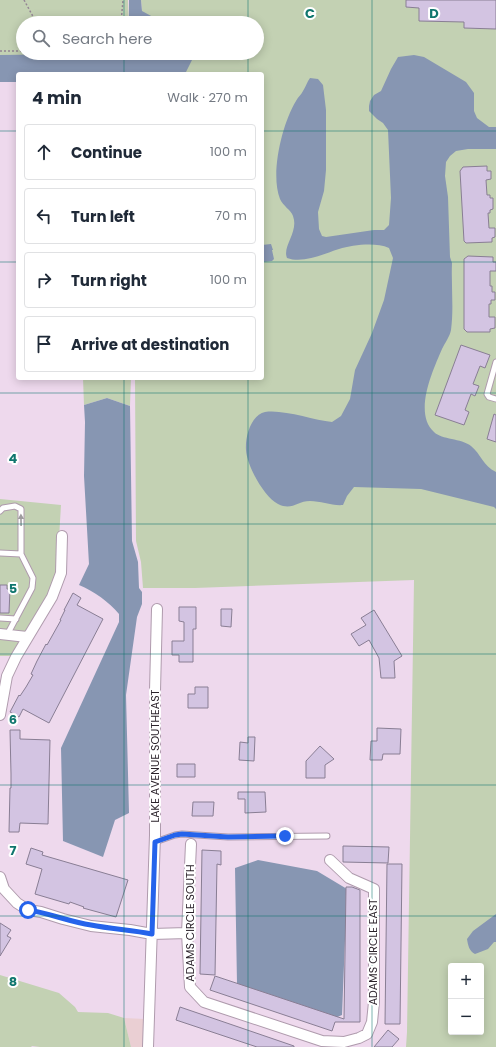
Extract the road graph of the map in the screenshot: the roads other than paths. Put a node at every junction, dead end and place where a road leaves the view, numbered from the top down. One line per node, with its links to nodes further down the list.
1 (496, 362): 2 (lane)
2 (496, 399)
3 (0, 511): 6 (lane, one-way to 3)
4 (62, 536): 11 (street)
5 (0, 554): 6 (lane)
6 (21, 554): 9 (lane)
7 (157, 609): 14 (street, LAKE AVENUE SOUTHEAST)
8 (0, 618): 9 (lane)
9 (16, 619): 10 (lane)
10 (4, 634): 11 (street)
11 (27, 637): 12 (street)
12 (0, 715)
13 (327, 836): 14 (lane)
14 (155, 842): 19 (street, LAKE AVENUE SOUTHEAST)
15 (191, 844): 18 (street, ADAMS CIRCLE SOUTH)
16 (330, 860): 20 (street, ADAMS CIRCLE EAST)
17 (0, 877): 19 (street)
18 (187, 933): 19 (street); 20 (street, ADAMS CIRCLE SOUTH)
19 (152, 934): 21 (street, LAKE AVENUE SOUTHEAST)
20 (359, 1038)
21 (148, 1047)

